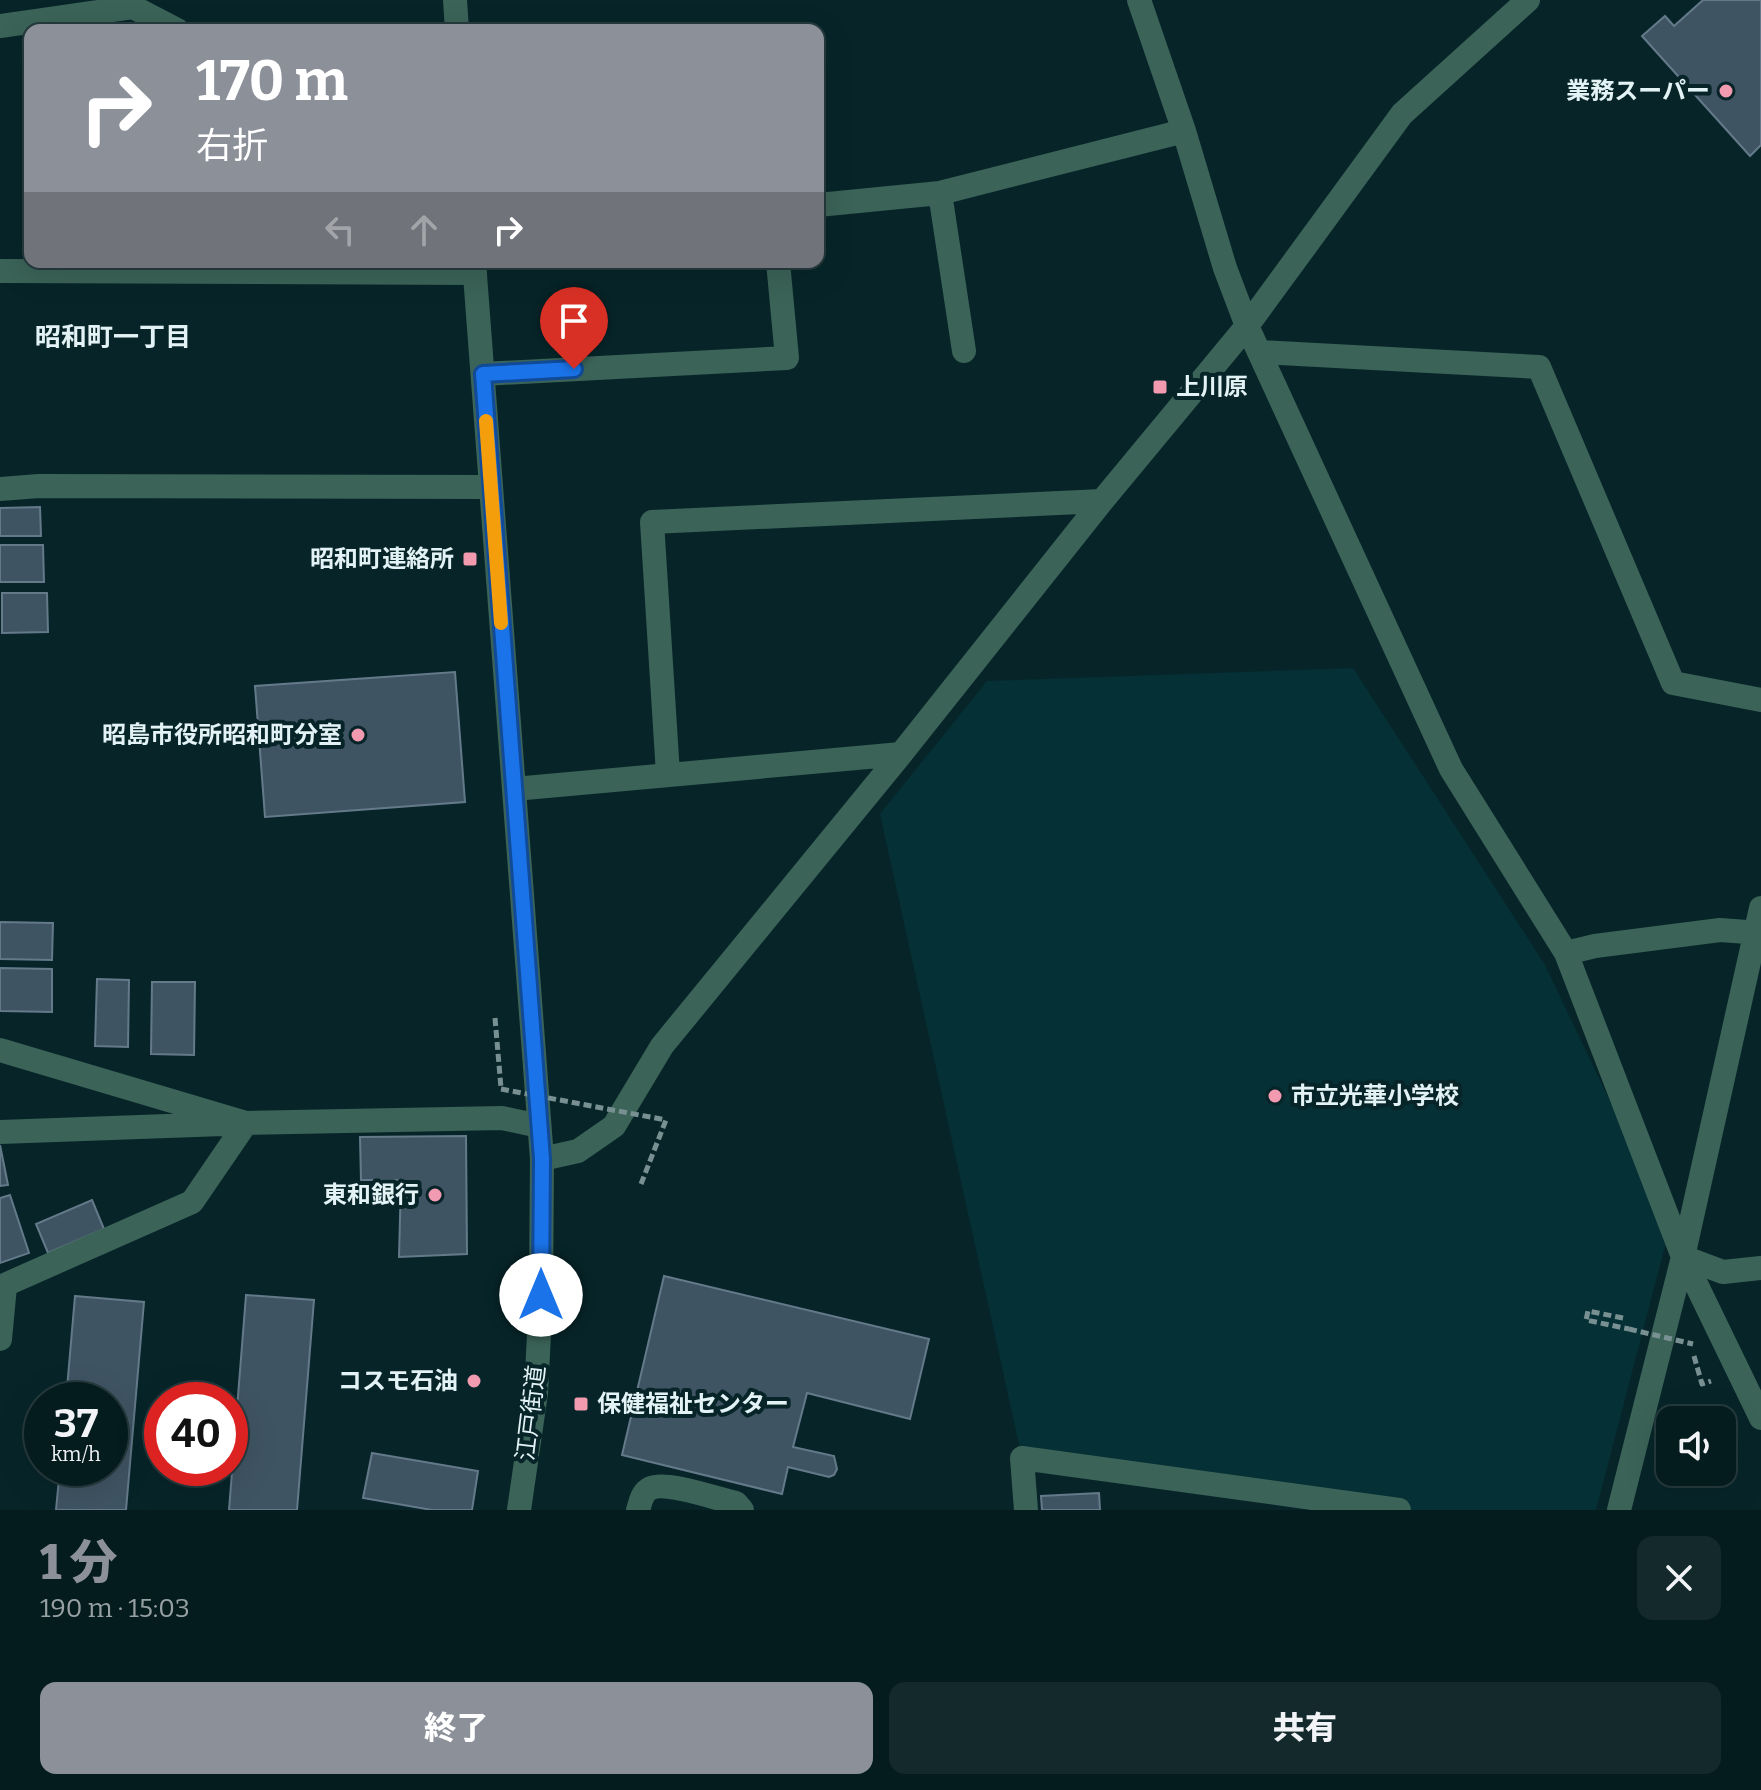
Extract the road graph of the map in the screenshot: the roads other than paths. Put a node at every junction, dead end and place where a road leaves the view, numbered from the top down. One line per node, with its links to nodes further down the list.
1 (455, 0): 7 (street)
2 (1139, 0): 10 (street)
3 (1499, 0): 8 (street)
4 (1528, 0): 8 (street)
5 (134, 4): 6 (street); 9 (street)
6 (167, 24)
7 (457, 24)
8 (1500, 25): 16 (street)
9 (0, 26)
10 (1184, 131): 11 (street); 16 (street)
11 (940, 193): 12 (street); 17 (street)
12 (824, 204)
13 (474, 268): 15 (street); 19 (street, 江戸街道)
14 (779, 268): 19 (street)
15 (0, 271)
16 (1247, 326): 18 (street); 22 (street)
17 (964, 351)
18 (1260, 352): 23 (street); 29 (street)
19 (483, 374): 20 (street, 江戸街道)
20 (491, 487): 21 (street); 26 (street, 江戸街道)
21 (0, 489)
22 (1102, 501): 24 (street); 25 (street)
23 (1761, 700)
24 (901, 754): 25 (street); 34 (street)
25 (668, 774): 26 (street)
26 (514, 789): 32 (street, 江戸街道)
27 (1761, 908): 28 (street)
28 (1758, 933): 29 (street); 35 (street)
29 (1566, 953): 35 (street)
30 (0, 1050): 31 (street)
31 (246, 1123): 32 (street); 33 (street); 37 (street)
32 (539, 1126): 34 (street, 江戸街道)
33 (0, 1132)
34 (542, 1159): 40 (street, 江戸街道)
35 (1683, 1257): 36 (street); 39 (street); 45 (street)
36 (1761, 1268)
37 (2, 1287): 38 (street)
38 (0, 1339)
39 (1761, 1418)
40 (519, 1510)
41 (638, 1510): 42 (street)
42 (742, 1510)
43 (1026, 1510): 44 (street)
44 (1399, 1510)
45 (1619, 1510)

